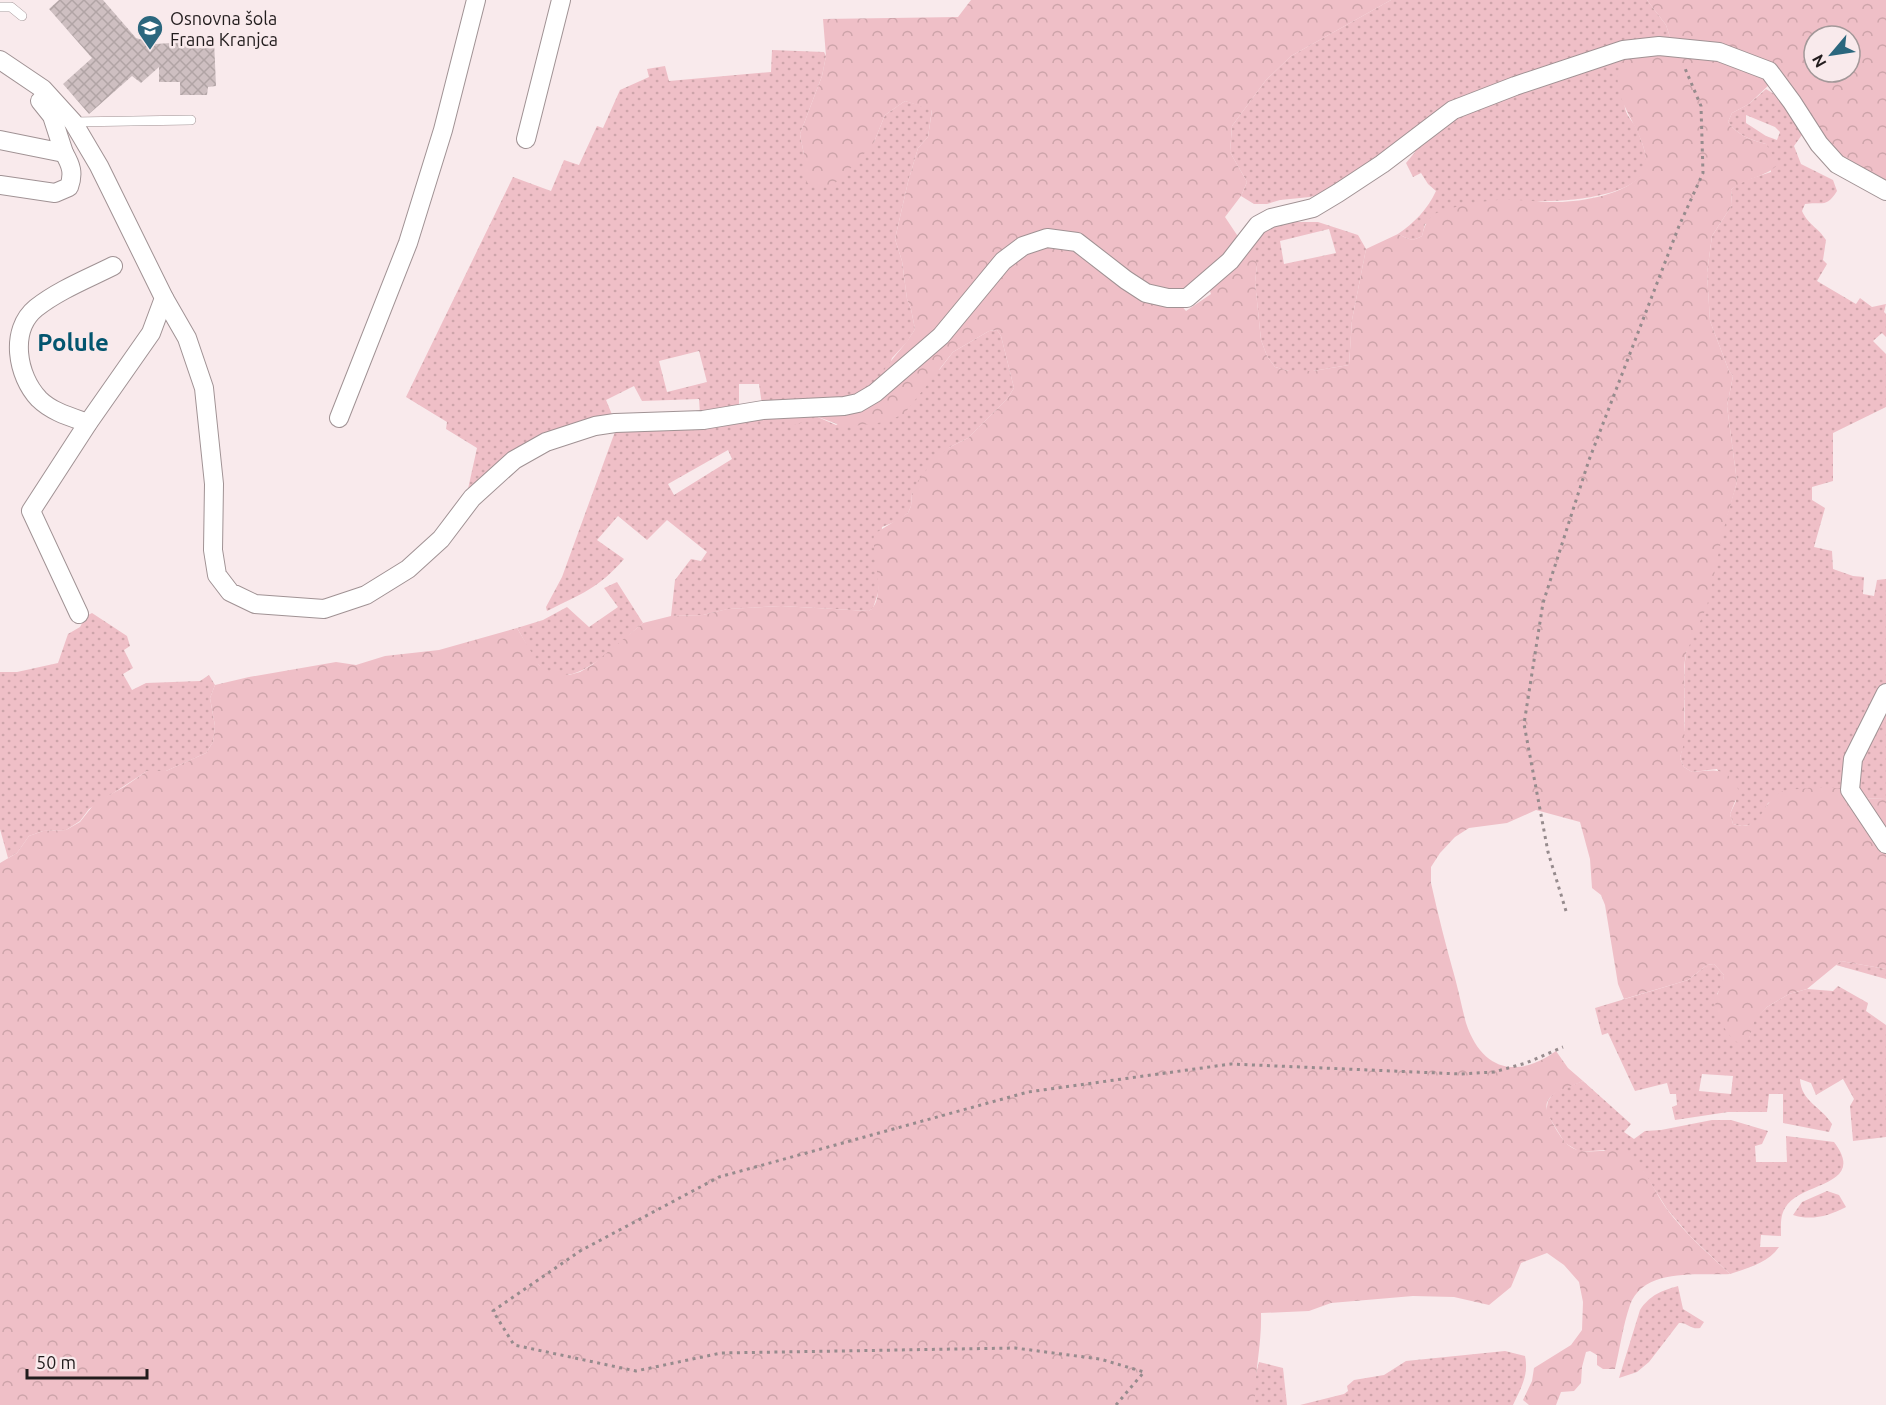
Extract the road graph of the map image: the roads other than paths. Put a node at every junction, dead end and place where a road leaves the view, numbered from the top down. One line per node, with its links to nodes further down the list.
1 (476, 0): 16 (street)
2 (561, 0): 9 (street)
3 (0, 7): 4 (lane)
4 (22, 16)
5 (0, 60): 8 (street)
6 (0, 68): 11 (street)
7 (191, 120): 8 (lane)
8 (74, 122): 15 (street)
9 (526, 139)
10 (0, 140): 11 (street)
11 (64, 153): 12 (street)
12 (0, 185)
13 (1886, 191): 15 (street)
14 (113, 266): 17 (street)
15 (164, 298): 17 (street)
16 (339, 418)
17 (88, 423): 18 (street)
18 (79, 615)
19 (1886, 693): 20 (street)
20 (1886, 844)

